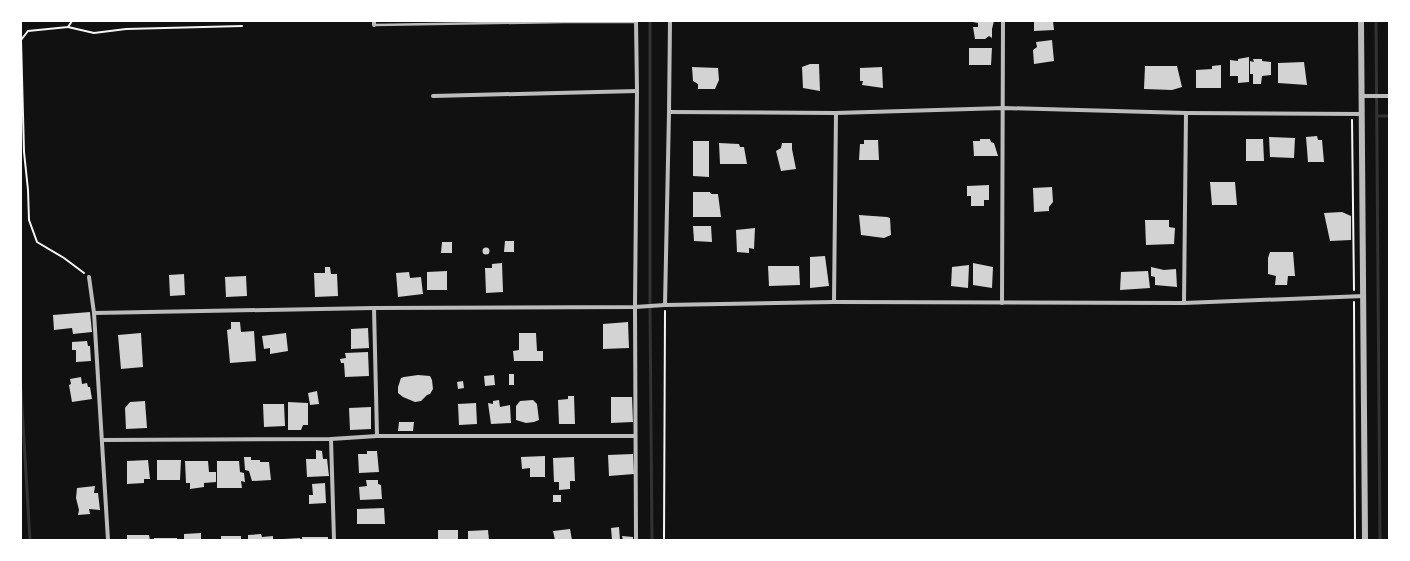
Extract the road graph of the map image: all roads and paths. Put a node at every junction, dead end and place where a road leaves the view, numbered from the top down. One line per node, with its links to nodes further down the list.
1 (72, 21): 8 (path)
2 (670, 21): 14 (street)
3 (1003, 21): 13 (street)
4 (1361, 21): 11 (street)
5 (636, 22): 6 (lane); 9 (street)
6 (374, 23)
7 (242, 26): 8 (path)
8 (68, 27): 19 (path)
9 (638, 91): 10 (street); 26 (street)
10 (433, 96)
11 (1361, 96): 12 (street); 18 (street)
12 (1389, 96)
13 (1004, 108): 15 (street); 16 (street); 23 (street)
14 (669, 112): 15 (street); 25 (street)
15 (836, 113): 22 (street)
16 (1186, 113): 17 (street); 24 (street)
17 (1352, 114): 18 (street); 21 (path)
18 (1362, 114): 20 (street)
19 (89, 277): 28 (street)
20 (1364, 296): 21 (street); 38 (street)
21 (1354, 297): 24 (street); 37 (path)
22 (834, 302): 23 (street); 25 (street)
23 (1002, 303): 24 (street)
24 (1184, 303)
25 (665, 305): 26 (street); 36 (path)
26 (635, 307): 27 (street); 30 (street)
27 (374, 308): 28 (street); 29 (street)
28 (94, 313): 31 (street)
29 (377, 436): 30 (street); 32 (street)
30 (635, 436): 35 (street)
31 (103, 440): 32 (street); 33 (street)
32 (331, 440): 34 (street)
33 (108, 540)
34 (334, 540)
35 (636, 540)
36 (664, 540)
37 (1355, 540)
38 (1365, 540)

